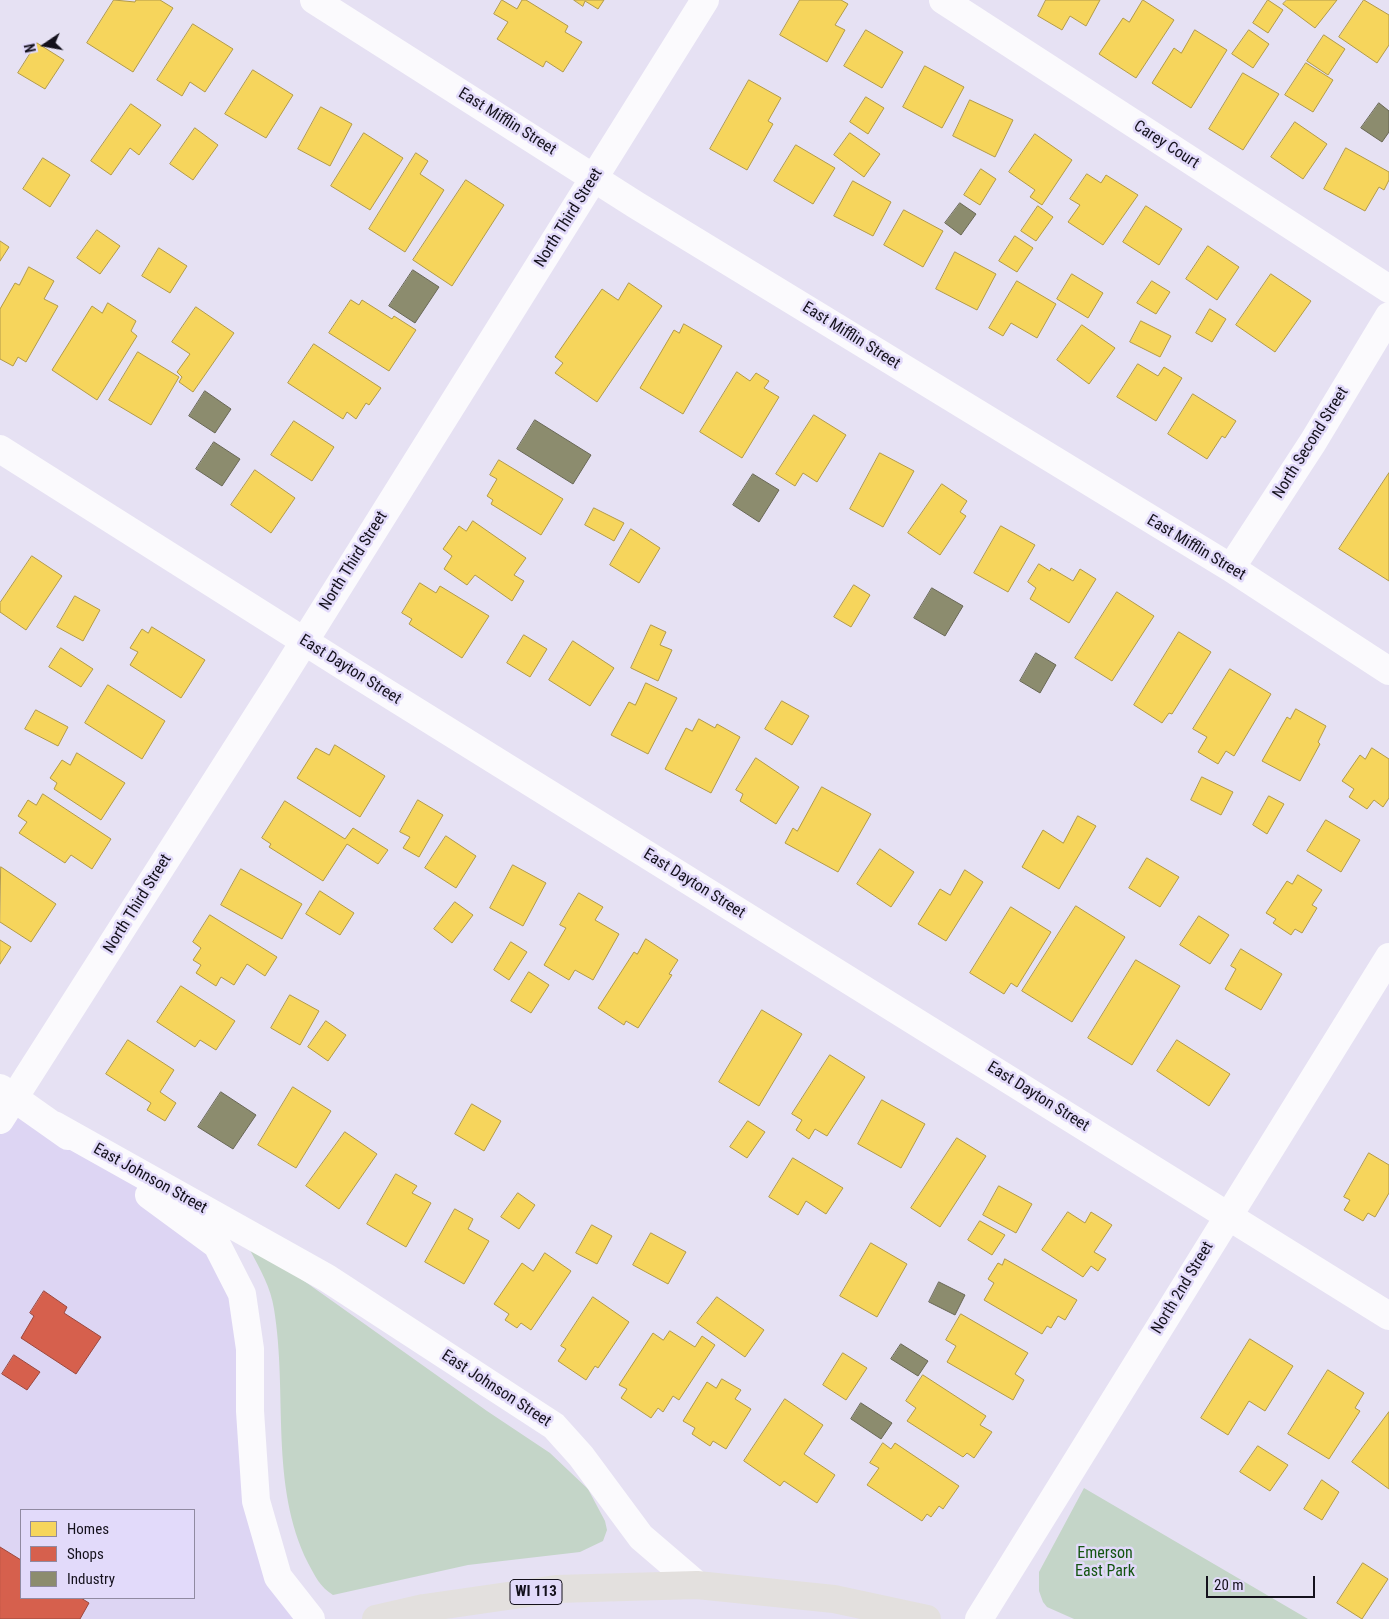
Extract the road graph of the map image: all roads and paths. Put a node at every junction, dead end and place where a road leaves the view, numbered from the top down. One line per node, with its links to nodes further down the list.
1 (314, 0): 4 (street, East Mifflin Street)
2 (704, 0): 4 (street, North Third Street)
3 (944, 0): 5 (street, Carey Court)
4 (594, 178): 8 (street, East Mifflin Street); 9 (street, North Third Street)
5 (1389, 289)
6 (1389, 316): 8 (street, North Second Street)
7 (0, 449): 9 (street, East Dayton Street)
8 (1231, 568): 10 (street, East Mifflin Street)
9 (304, 640): 12 (street, North Third Street); 15 (street, East Dayton Street)
10 (1389, 671)
11 (1389, 957): 15 (street, North 2nd Street)
12 (8, 1093): 13 (street, North Third Street); 14 (street, East Johnson Street)
13 (0, 1120)
14 (54, 1125): 17 (street, East Johnson Street); 18 (street, East Johnson Street)
15 (1228, 1215): 16 (street, East Dayton Street); 21 (street, North 2nd Street)
16 (1389, 1316)
17 (697, 1585): 19 (main road, WI 113); 20 (main road, WI 113)
18 (311, 1619)
19 (376, 1619)
20 (927, 1619)
21 (979, 1619)

